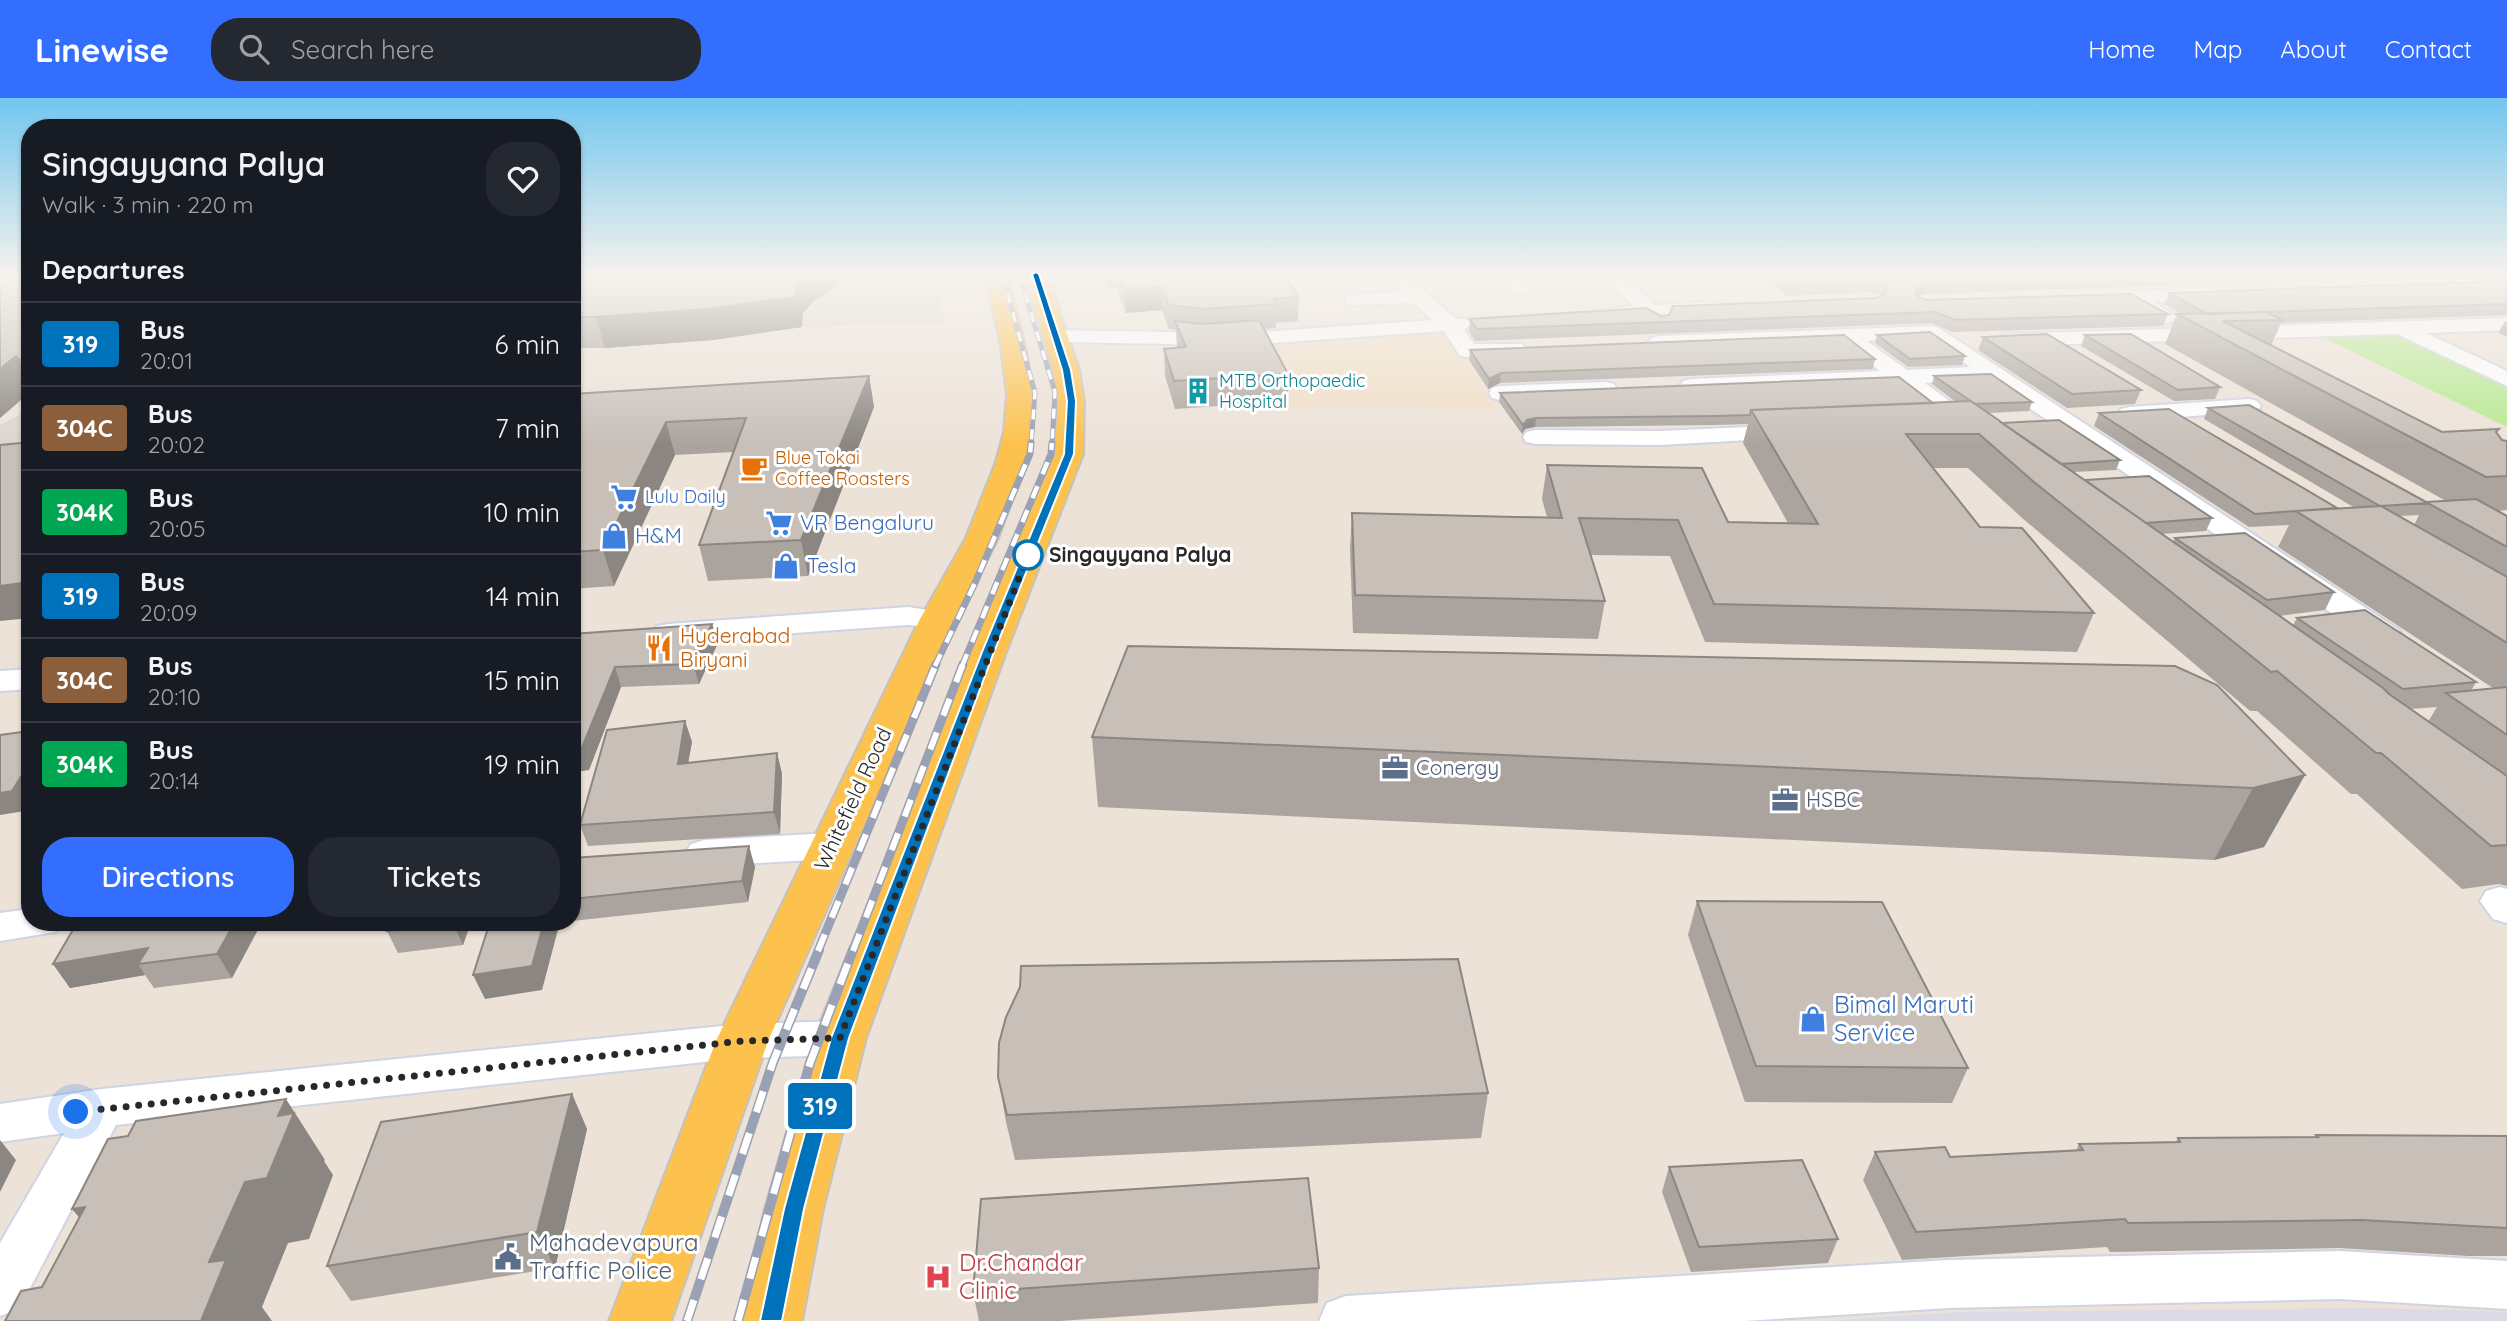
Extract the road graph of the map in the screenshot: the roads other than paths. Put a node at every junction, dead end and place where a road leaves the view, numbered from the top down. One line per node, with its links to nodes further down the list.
1 (1009, 331): 43 (main road, Whitefield Road)
2 (1053, 331): 11 (main road)
3 (1361, 331): 11 (street)
4 (1454, 331): 17 (street)
5 (1670, 331): 14 (street)
6 (2191, 331): 9 (street)
7 (2284, 331): 9 (street)
8 (2414, 331): 22 (street)
9 (2196, 334): 10 (street)
10 (2131, 335): 13 (street); 18 (street)
11 (1055, 336): 55 (main road)
12 (1847, 336): 14 (street); 15 (street); 21 (street)
13 (2048, 339): 15 (street); 19 (street)
14 (1681, 342): 16 (street)
15 (1944, 342): 20 (street)
16 (1641, 343)
17 (1535, 348)
18 (2162, 355)
19 (2092, 365)
20 (1990, 373): 21 (street); 30 (street)
21 (1902, 376): 23 (street); 33 (street)
22 (2507, 379)
23 (1675, 386)
24 (2215, 387): 28 (street)
25 (1621, 389): 27 (street)
26 (2137, 392): 29 (street)
27 (1500, 393)
28 (2249, 406): 29 (street); 31 (street)
29 (2170, 411): 30 (street); 35 (street)
30 (2060, 419): 32 (street); 37 (street)
31 (2272, 419)
32 (2021, 422)
33 (1928, 427)
34 (1821, 431): 36 (street)
35 (2205, 432)
36 (1535, 437)
37 (2149, 478): 38 (street); 40 (street)
38 (2111, 480)
39 (2279, 537): 40 (street)
40 (2241, 539): 41 (street); 42 (street)
41 (2201, 542)
42 (2360, 618): 44 (street); 46 (street)
43 (938, 619): 45 (street); 49 (main road, Whitefield Road)
44 (2318, 623)
45 (639, 635)
46 (2414, 654)
47 (21, 680): 48 (street)
48 (0, 681)
49 (831, 846): 50 (street); 56 (main road, Whitefield Road)
50 (666, 856)
51 (2507, 901): 52 (street)
52 (2507, 909)
53 (21, 925): 54 (street)
54 (0, 928)
55 (840, 1038): 56 (street); 62 (main road)
56 (742, 1041): 57 (street); 61 (main road, Whitefield Road)
57 (102, 1108): 58 (street); 60 (street)
58 (0, 1123)
59 (2507, 1285): 63 (street)
60 (0, 1292)
61 (640, 1321)
62 (771, 1321)
63 (1346, 1321)

